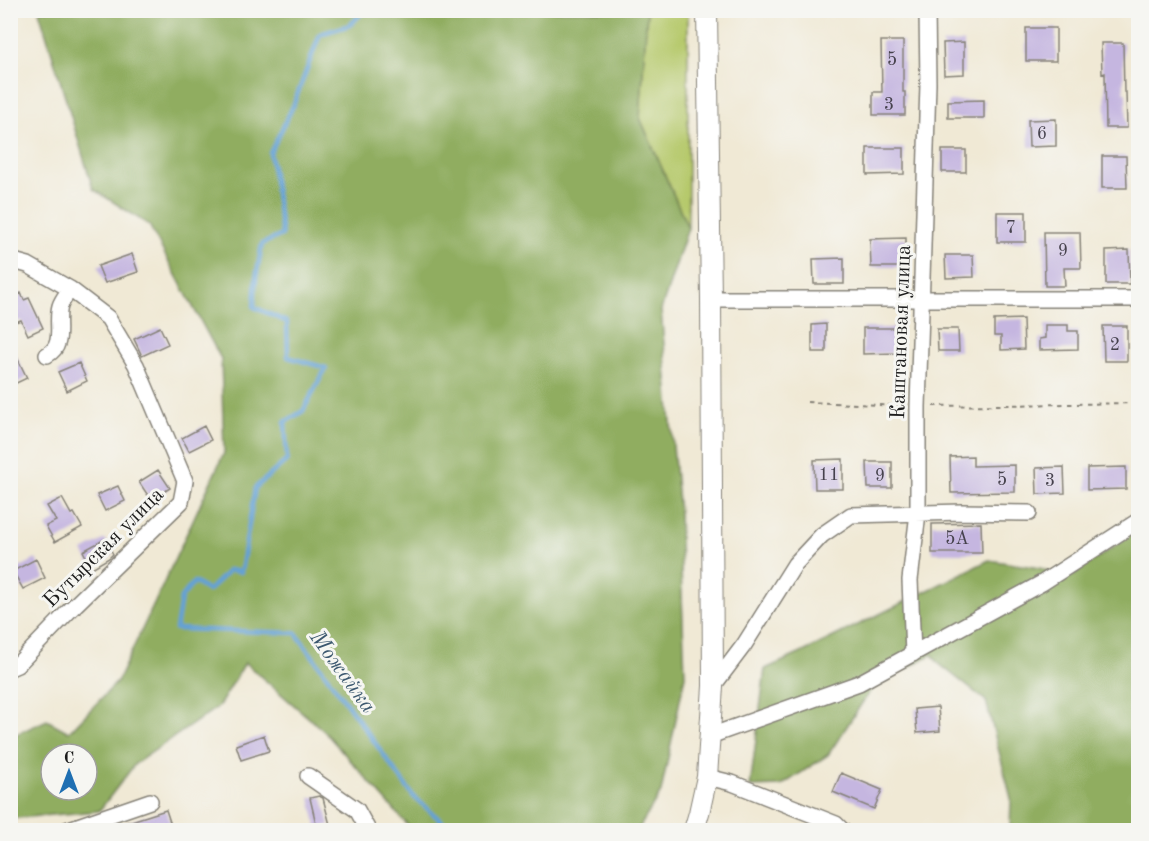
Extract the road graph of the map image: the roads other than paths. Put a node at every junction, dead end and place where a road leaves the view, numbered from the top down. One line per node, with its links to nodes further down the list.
1 (707, 10): 5 (main road)
2 (927, 10): 7 (street, Каштановая улица)
3 (10, 260): 4 (street, Бутырская улица)
4 (70, 289): 8 (street); 13 (street, Бутырская улица)
5 (711, 299): 7 (street); 14 (main road)
6 (1138, 299): 7 (street)
7 (922, 300): 9 (street, Каштановая улица)
8 (47, 355)
9 (918, 513): 10 (street); 12 (street, Каштановая улица); 14 (street)
10 (1029, 513)
11 (1138, 521): 12 (street)
12 (913, 654): 15 (street)
13 (10, 668)
14 (712, 686): 15 (main road)
15 (710, 736): 17 (main road)
16 (308, 776): 21 (street)
17 (707, 777): 19 (main road); 22 (street)
18 (150, 801): 20 (street)
19 (696, 822)
20 (66, 831)
21 (368, 831)
22 (842, 831)

